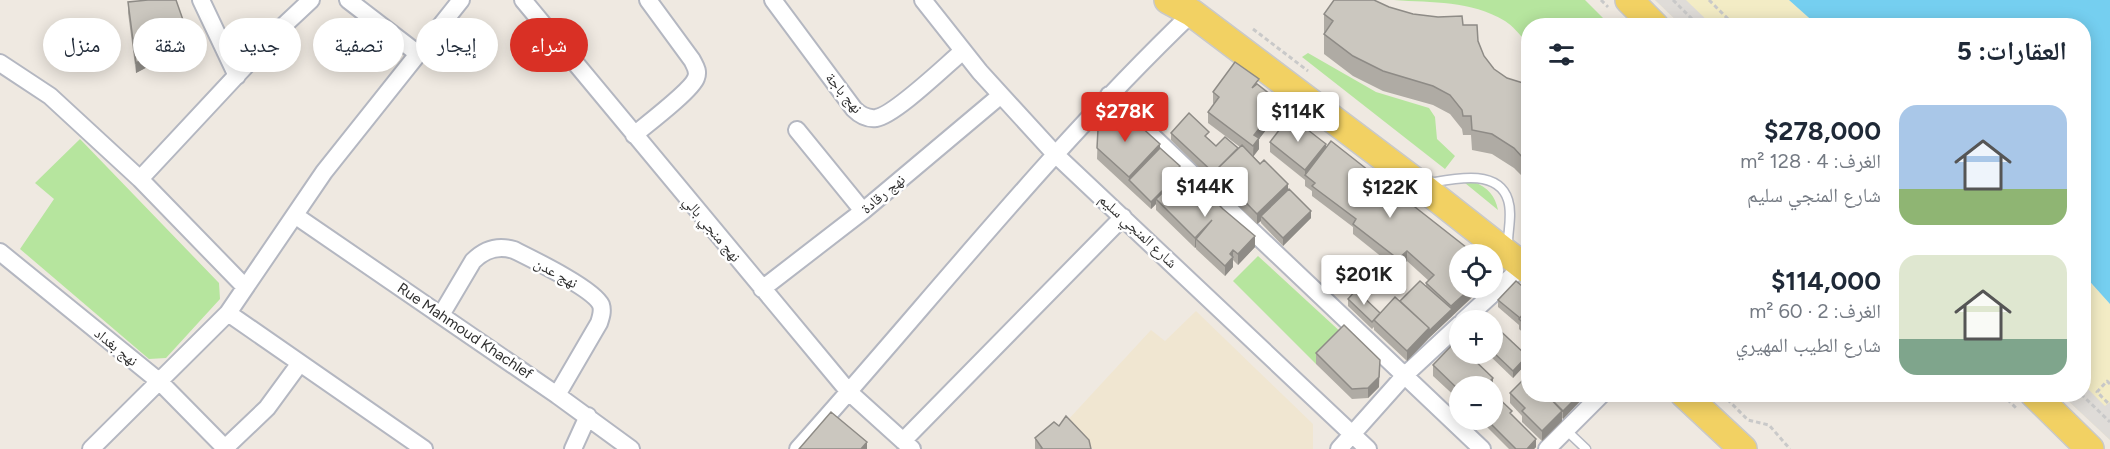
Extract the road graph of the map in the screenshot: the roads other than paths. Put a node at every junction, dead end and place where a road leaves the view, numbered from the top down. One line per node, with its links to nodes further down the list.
1 (201, 0): 18 (street)
2 (311, 0): 18 (street)
3 (348, 0): 15 (street)
4 (461, 0): 12 (street)
5 (523, 0): 22 (street, نهج منجي بالي)
6 (648, 0): 22 (street)
7 (773, 0): 14 (street, نهج باجة)
8 (923, 0): 14 (street, شارع المنجي سليم)
9 (1168, 0): 11 (main road)
10 (1629, 0): 13 (main road)
11 (1192, 13): 20 (street); 25 (main road)
12 (446, 18)
13 (1647, 18)
14 (963, 51): 19 (street, شارع المنجي سليم)
15 (416, 52)
16 (416, 54): 27 (street)
17 (0, 63): 24 (street)
18 (237, 76): 24 (street)
19 (1000, 94): 23 (street, شارع المنجي سليم); 26 (street, نهج رقادة)
20 (1109, 95): 23 (street); 38 (street)
21 (798, 130): 26 (street)
22 (634, 135): 32 (street, نهج منجي بالي)
23 (1055, 154): 28 (street, شارع المنجي سليم); 40 (street)
24 (141, 179): 31 (street)
25 (1420, 184): 30 (main road); 30 (lane)
26 (863, 211): 32 (street, نهج رقادة)
27 (296, 216): 31 (street); 35 (street, Rue Mahmoud Khachlef)
28 (1123, 217): 47 (street, شارع المنجي سليم); 48 (street)
29 (0, 252): 39 (street, نهج بغداد)
30 (1520, 263): 33 (street)
31 (246, 287): 34 (street)
32 (762, 289): 40 (street, نهج منجي بالي)
33 (1474, 310)
34 (228, 313): 37 (street); 39 (street)
35 (441, 315): 41 (street, Rue Mahmoud Khachlef); 41 (street, نهج عدن)
36 (1449, 334): 38 (street)
37 (300, 363): 50 (street); 51 (street)
38 (1405, 375): 47 (street); 57 (street)
39 (160, 382): 49 (street); 50 (street, نهج بغداد)
40 (849, 392): 48 (street, نهج منجي بالي); 54 (street)
41 (557, 395): 45 (street, Rue Mahmoud Khachlef)
42 (1594, 402): 46 (street)
43 (1693, 402): 60 (main road)
44 (2042, 402): 61 (main road)
45 (588, 416): 52 (street); 53 (street, Rue Mahmoud Khachlef)
46 (1566, 430): 58 (street); 59 (lane)
47 (1352, 434): 55 (street); 56 (street, شارع المنجي سليم)
48 (907, 445)
49 (92, 449)
50 (225, 449)
51 (424, 449)
52 (573, 449)
53 (631, 449)
54 (798, 449)
55 (1339, 449)
56 (1368, 449)
57 (1482, 449)
58 (1547, 449)
59 (1586, 449)
60 (1743, 449)
61 (2090, 449)

